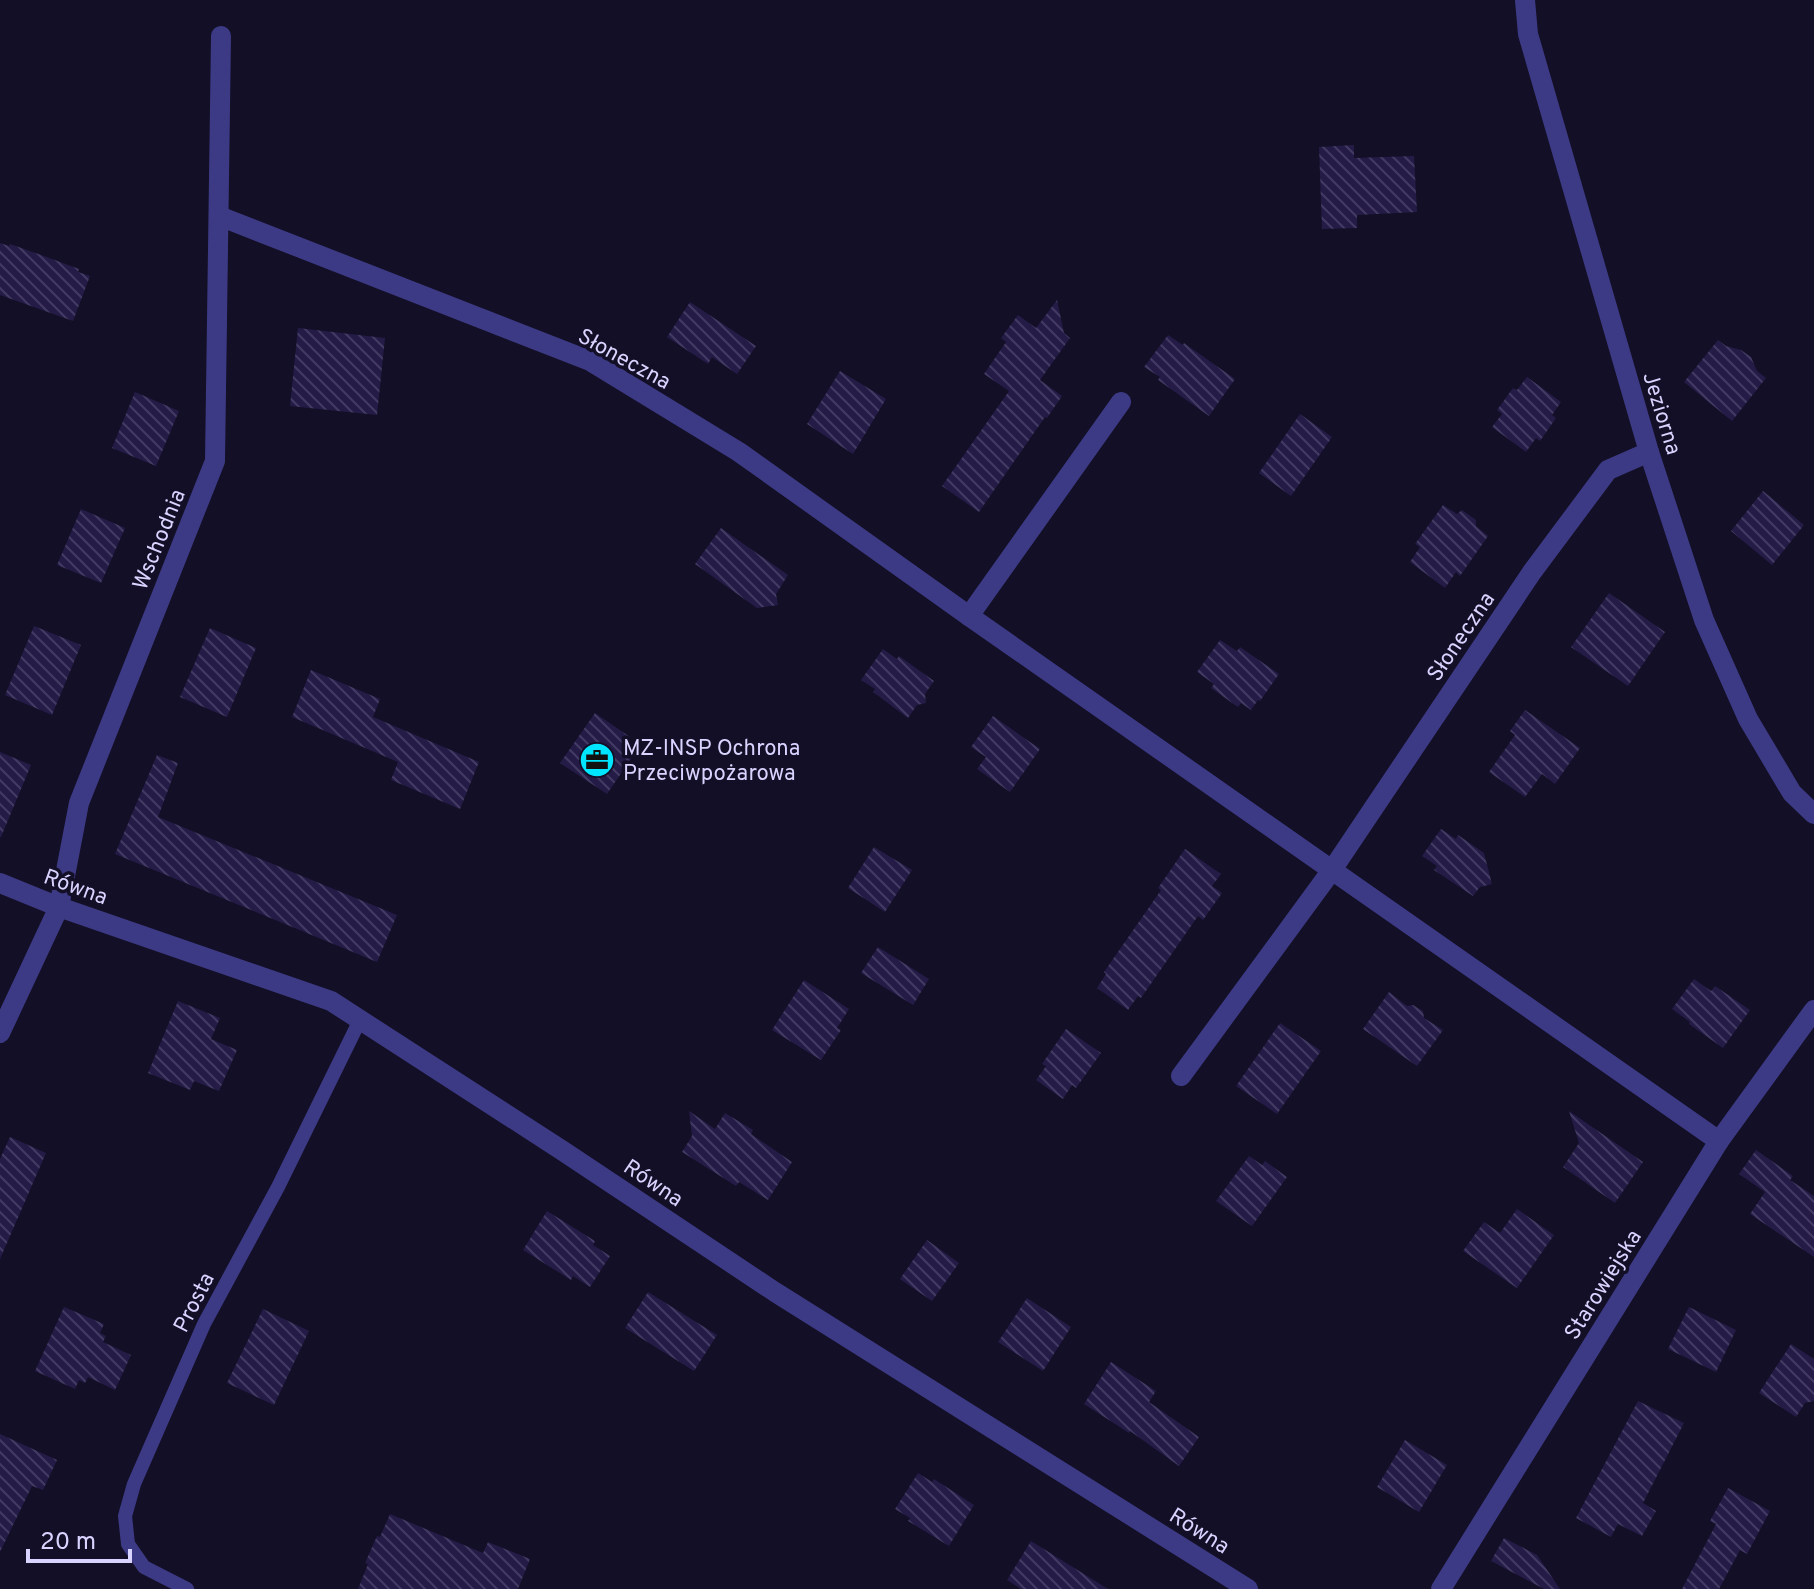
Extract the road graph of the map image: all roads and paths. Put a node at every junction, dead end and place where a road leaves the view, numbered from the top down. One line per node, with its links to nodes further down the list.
1 (1525, 0): 5 (street, Jeziorna)
2 (221, 36): 3 (street, Wschodnia)
3 (219, 216): 6 (street, Słoneczna); 10 (street, Wschodnia)
4 (1121, 402): 6 (street)
5 (1649, 452): 7 (street, Jeziorna); 8 (street, Słoneczna)
6 (969, 616): 8 (street, Słoneczna)
7 (1814, 814)
8 (1332, 870): 14 (street, Słoneczna); 15 (street, Słoneczna)
9 (0, 883): 10 (street, Równa)
10 (59, 907): 12 (street, Równa); 13 (street, Wschodnia)
11 (1814, 1010): 15 (street, Starowiejska)
12 (360, 1020): 16 (lane, Prosta); 17 (street, Równa)
13 (0, 1033)
14 (1181, 1076)
15 (1719, 1141): 18 (street, Starowiejska)
16 (187, 1589)
17 (1248, 1589)
18 (1441, 1589)

